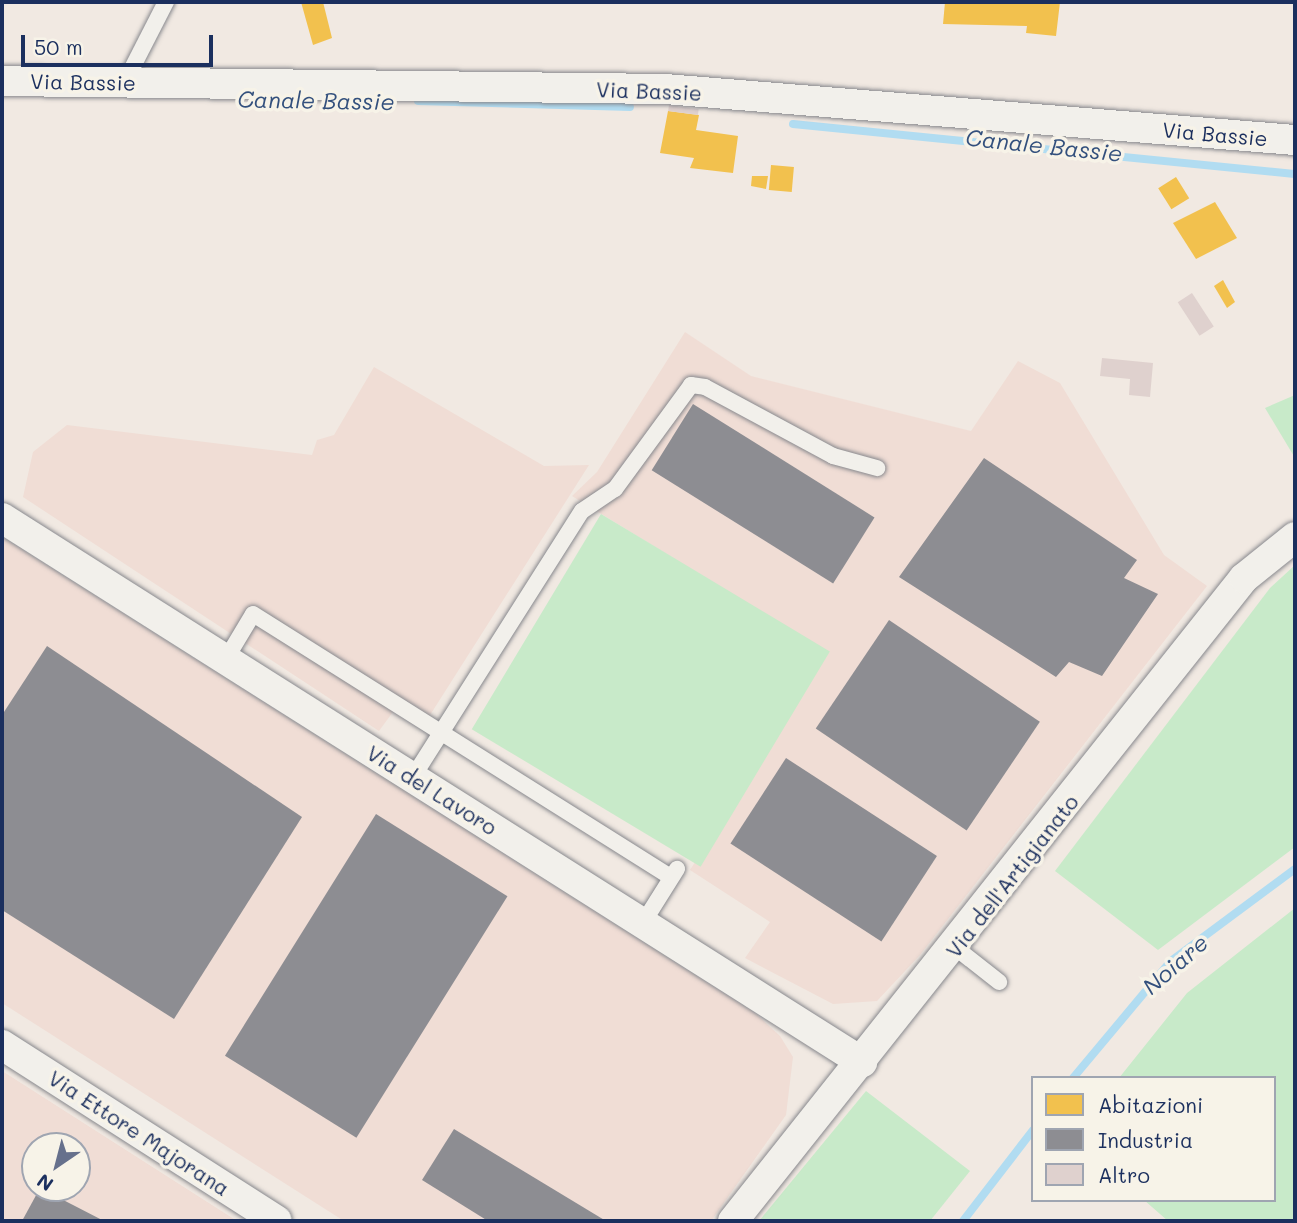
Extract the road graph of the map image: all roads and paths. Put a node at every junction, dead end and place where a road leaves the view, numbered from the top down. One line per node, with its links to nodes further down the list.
1 (166, 2): 3 (lane)
2 (2, 81): 3 (street, Via Bassie)
3 (125, 82): 4 (street, Via Bassie)
4 (1295, 140)
5 (877, 468): 9 (lane)
6 (2, 518): 8 (street, Via del Lavoro)
7 (1295, 537): 12 (street, Via dell'Artigianato)
8 (226, 659): 9 (lane); 10 (street, Via del Lavoro)
9 (441, 733): 10 (lane); 11 (lane)
10 (413, 777): 11 (street, Via del Lavoro)
11 (643, 923): 15 (street, Via del Lavoro)
12 (956, 948): 13 (lane); 15 (street, Via dell'Artigianato)
13 (999, 982)
14 (2, 1045): 16 (street, Via Ettore Majorana)
15 (862, 1062): 17 (street, Via dell'Artigianato)
16 (277, 1221)
17 (733, 1221)

